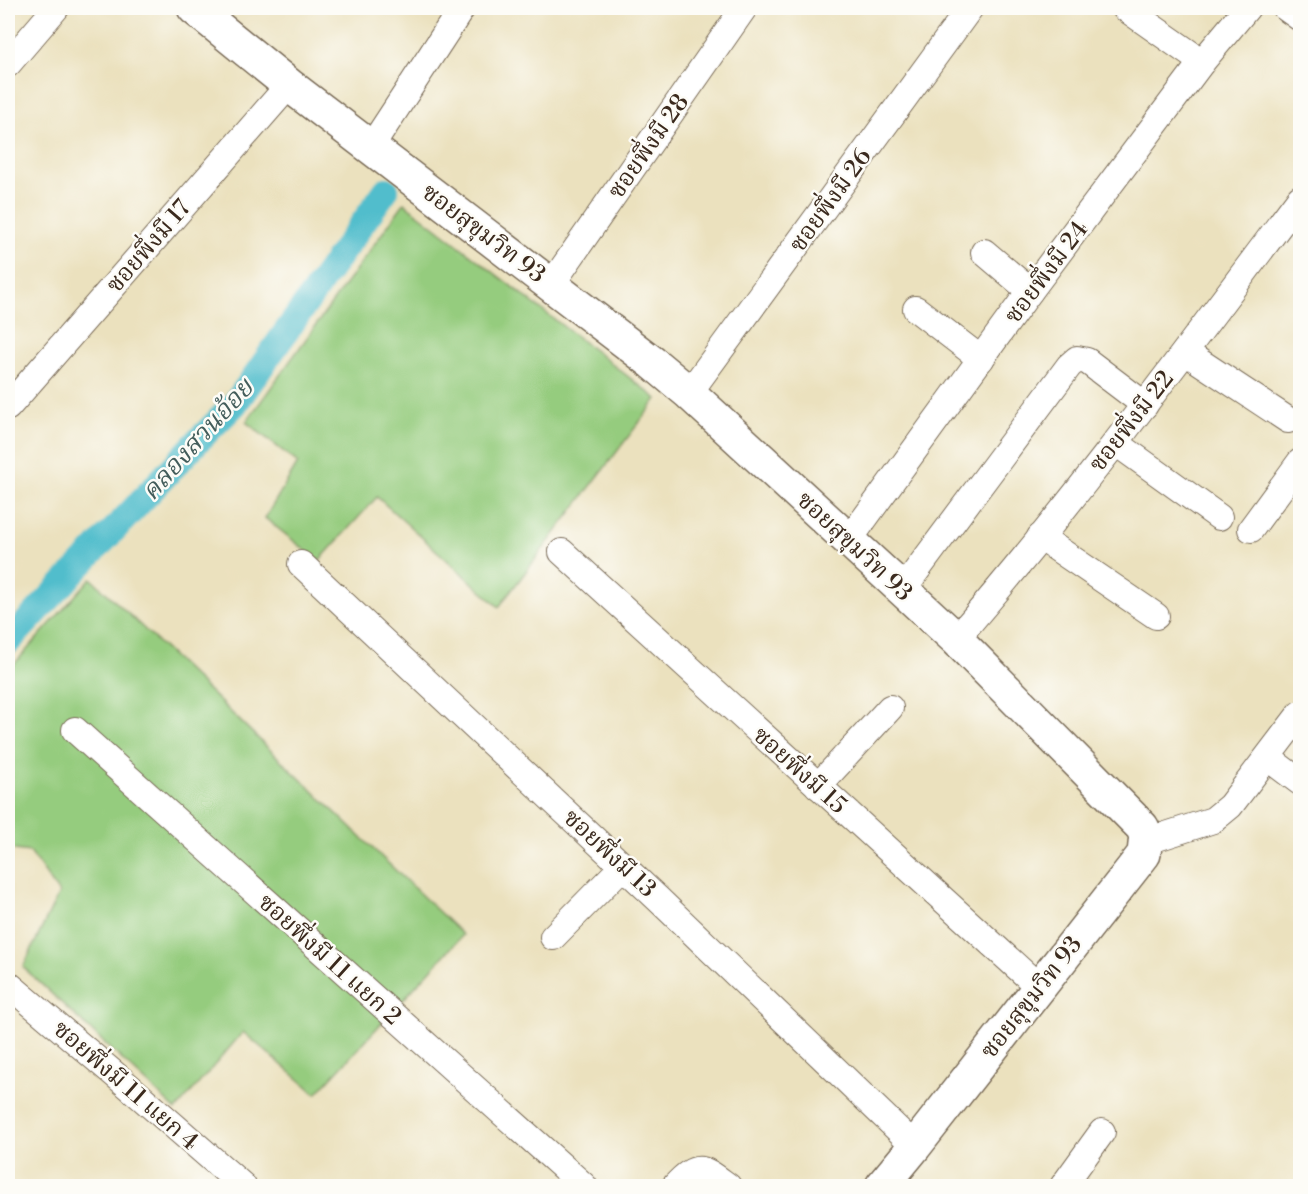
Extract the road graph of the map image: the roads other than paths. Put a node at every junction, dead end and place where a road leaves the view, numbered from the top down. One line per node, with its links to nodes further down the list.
1 (56, 8): 11 (street)
2 (194, 8): 12 (street, ซอยสุขุมวิท 93)
3 (462, 8): 13 (street)
4 (744, 8): 16 (street, ซอยพึ่งมี 28)
5 (970, 8): 21 (street, ซอยพึ่งมี 26)
6 (1125, 8): 10 (street)
7 (1247, 8): 10 (street, ซอยพึ่งมี 24)
8 (1286, 8): 9 (street)
9 (1300, 18)
10 (1202, 62): 17 (street, ซอยพึ่งมี 24)
11 (8, 64)
12 (289, 85): 13 (street, ซอยสุขุมวิท 93); 23 (street, ซอยพึ่งมี 17)
13 (370, 147): 16 (street, ซอยสุขุมวิท 93)
14 (1300, 198): 19 (street, ซอยพึ่งมี 22)
15 (984, 252): 17 (street)
16 (551, 285): 21 (street, ซอยสุขุมวิท 93)
17 (1030, 291): 20 (street, ซอยพึ่งมี 24)
18 (916, 309): 20 (street)
19 (1185, 352): 22 (street, ซอยพึ่งมี 22); 24 (street)
20 (981, 359): 30 (street, ซอยพึ่งมี 24)
21 (689, 393): 30 (street, ซอยสุขุมวิท 93)
22 (1145, 405): 25 (street, ซอยพึ่งมี 22); 33 (street)
23 (8, 406)
24 (1288, 420)
25 (1116, 443): 27 (street); 29 (street, ซอยพึ่งมี 22)
26 (1300, 462): 28 (street)
27 (1219, 516)
28 (1251, 529)
29 (1040, 537): 34 (street); 35 (street, ซอยพึ่งมี 22)
30 (849, 540): 33 (street, ซอยสุขุมวิท 93)
31 (562, 552): 41 (street, ซอยพึ่งมี 15)
32 (301, 564): 43 (street, ซอยพึ่งมี 13)
33 (903, 589): 35 (street, ซอยสุขุมวิท 93)
34 (1156, 616)
35 (956, 639): 42 (street, ซอยสุขุมวิท 93)
36 (890, 708): 41 (street)
37 (1300, 714): 39 (street)
38 (75, 730): 50 (street, ซอยพึ่งมี 11 แยก 2)
39 (1268, 758): 40 (street); 42 (street)
40 (1300, 782)
41 (818, 786): 46 (street, ซอยพึ่งมี 15)
42 (1146, 835): 46 (street, ซอยสุขุมวิท 93)
43 (623, 866): 44 (street); 48 (street, ซอยพึ่งมี 13)
44 (553, 938)
45 (8, 984): 49 (street, ซอยพึ่งมี 11 แยก 4)
46 (1039, 987): 48 (street, ซอยสุขุมวิท 93)
47 (1102, 1132): 54 (street)
48 (915, 1146): 53 (street, ซอยสุขุมวิท 93)
49 (243, 1186)
50 (584, 1186)
51 (675, 1186): 52 (street)
52 (728, 1186)
53 (882, 1186)
54 (1063, 1186)

